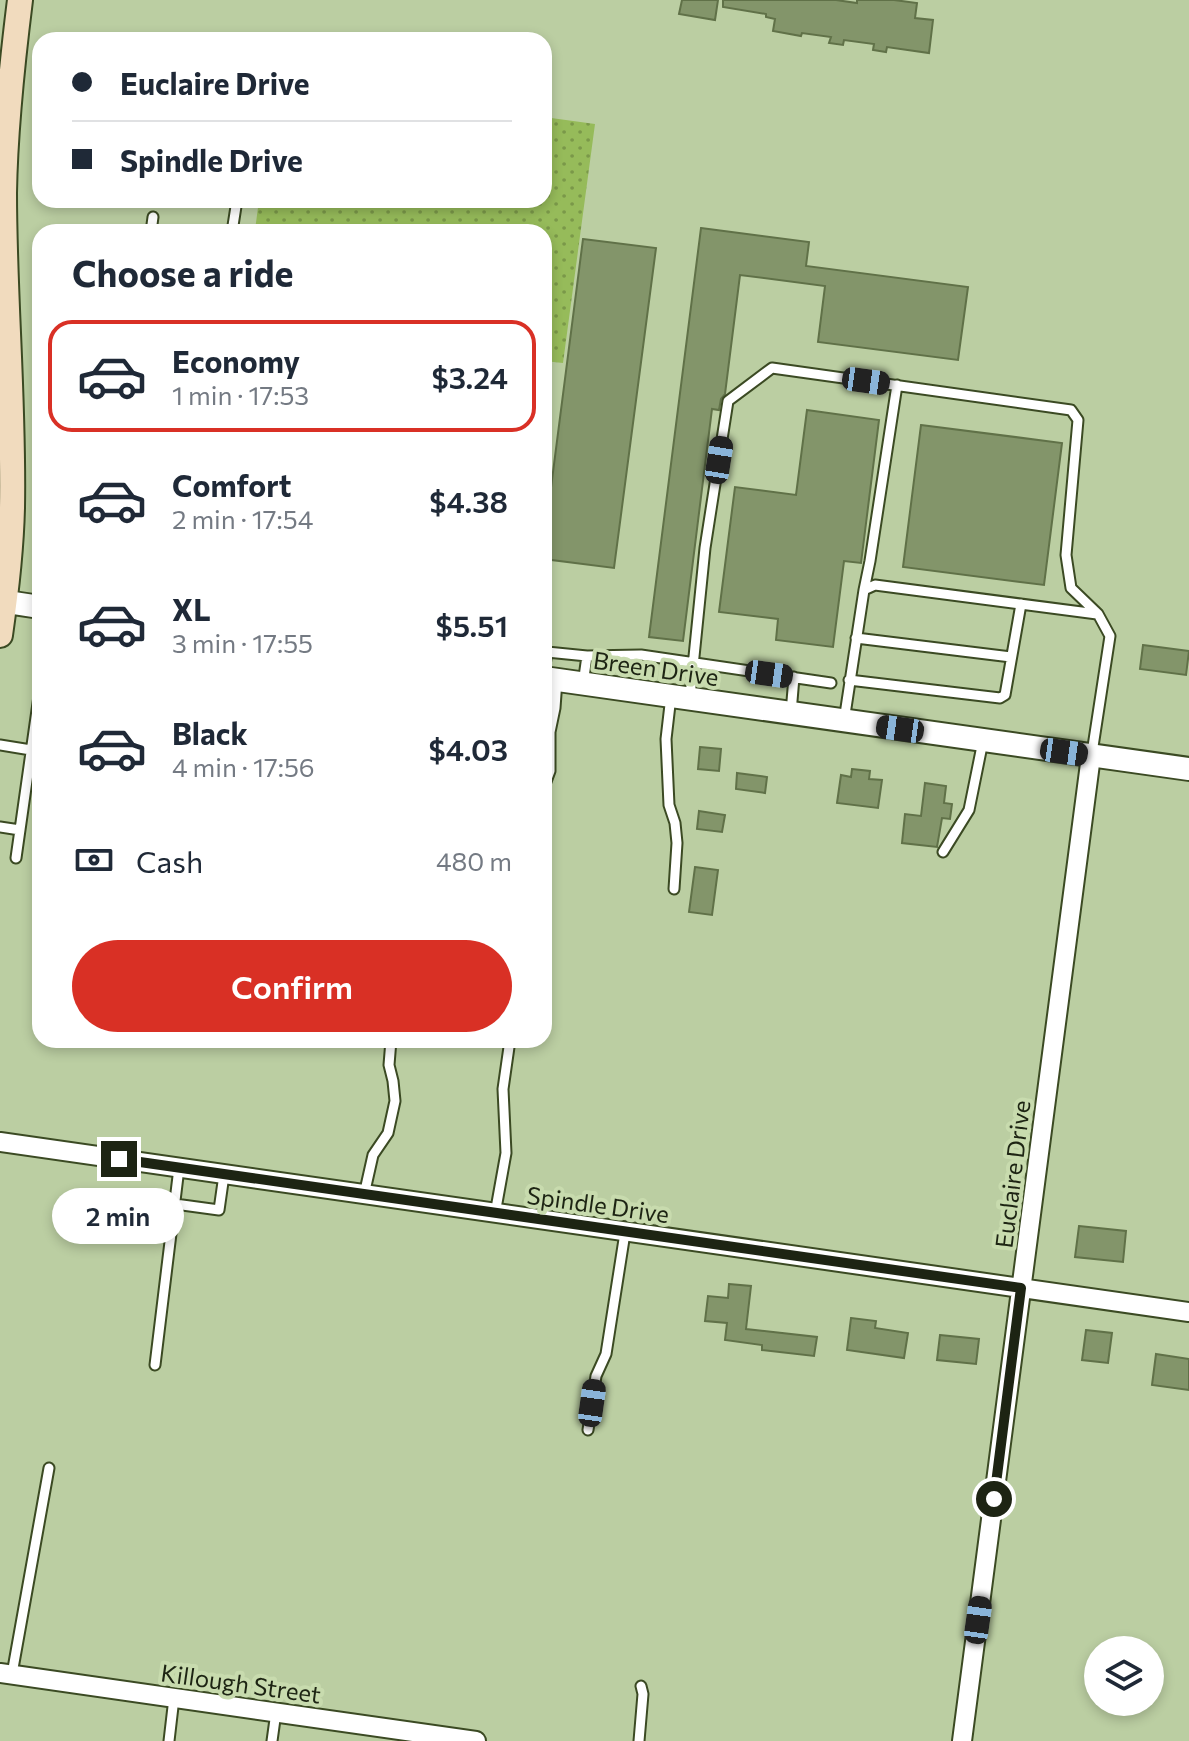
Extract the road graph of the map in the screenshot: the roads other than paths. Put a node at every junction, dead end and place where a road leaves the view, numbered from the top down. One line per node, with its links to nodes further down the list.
1 (20, 0): 4 (main road)
2 (153, 217): 3 (lane)
3 (152, 224)
4 (3, 303): 7 (main road)
5 (897, 385): 6 (lane); 10 (lane); 16 (lane)
6 (864, 590): 8 (lane); 12 (lane)
7 (2, 601): 9 (street); 11 (main road)
8 (1021, 604): 10 (lane); 15 (lane)
9 (32, 606)
10 (1098, 614): 31 (lane)
11 (0, 635)
12 (856, 638): 15 (lane); 19 (lane)
13 (552, 652): 14 (lane)
14 (587, 656): 16 (lane); 21 (lane)
15 (1011, 657): 19 (lane)
16 (694, 663): 17 (lane); 23 (lane)
17 (794, 677): 20 (lane); 24 (lane)
18 (552, 678): 21 (street, Breen Drive)
19 (849, 680): 26 (lane)
20 (831, 683)
21 (583, 684): 23 (street, Breen Drive)
22 (552, 695): 25 (lane)
23 (680, 698): 24 (street, Breen Drive); 37 (lane)
24 (791, 713): 26 (street, Breen Drive)
25 (552, 717)
26 (844, 721): 27 (street, Breen Drive)
27 (983, 741): 31 (street, Breen Drive); 35 (lane)
28 (32, 743): 30 (lane)
29 (0, 745): 30 (lane)
30 (31, 750): 34 (lane)
31 (1091, 756): 32 (street, Breen Drive); 47 (street, Euclaire Drive)
32 (1189, 769)
33 (0, 827): 34 (lane)
34 (20, 830): 36 (lane)
35 (943, 852)
36 (16, 858)
37 (674, 889)
38 (390, 1048): 43 (lane)
39 (509, 1048): 45 (lane)
40 (0, 1142): 41 (street, Spindle Drive)
41 (179, 1168): 42 (street, Spindle Drive); 44 (lane)
42 (224, 1175): 43 (street, Spindle Drive); 44 (lane)
43 (364, 1195): 45 (street, Spindle Drive)
44 (175, 1204): 49 (lane)
45 (495, 1214): 46 (street, Spindle Drive)
46 (625, 1233): 47 (street, Spindle Drive); 50 (lane)
47 (1021, 1288): 48 (street, Spindle Drive); 61 (street, Euclaire Drive)
48 (1189, 1312)
49 (155, 1365)
50 (588, 1430)
51 (49, 1468): 52 (lane)
52 (6, 1674): 54 (street, Killough Street)
53 (641, 1686): 60 (lane)
54 (174, 1698): 55 (street, Killough Street); 57 (lane)
55 (276, 1712): 56 (street, Killough Street); 58 (lane)
56 (401, 1736): 59 (street, Killough Street)
57 (169, 1741)
58 (272, 1741)
59 (476, 1741)
60 (639, 1741)
61 (962, 1741)

